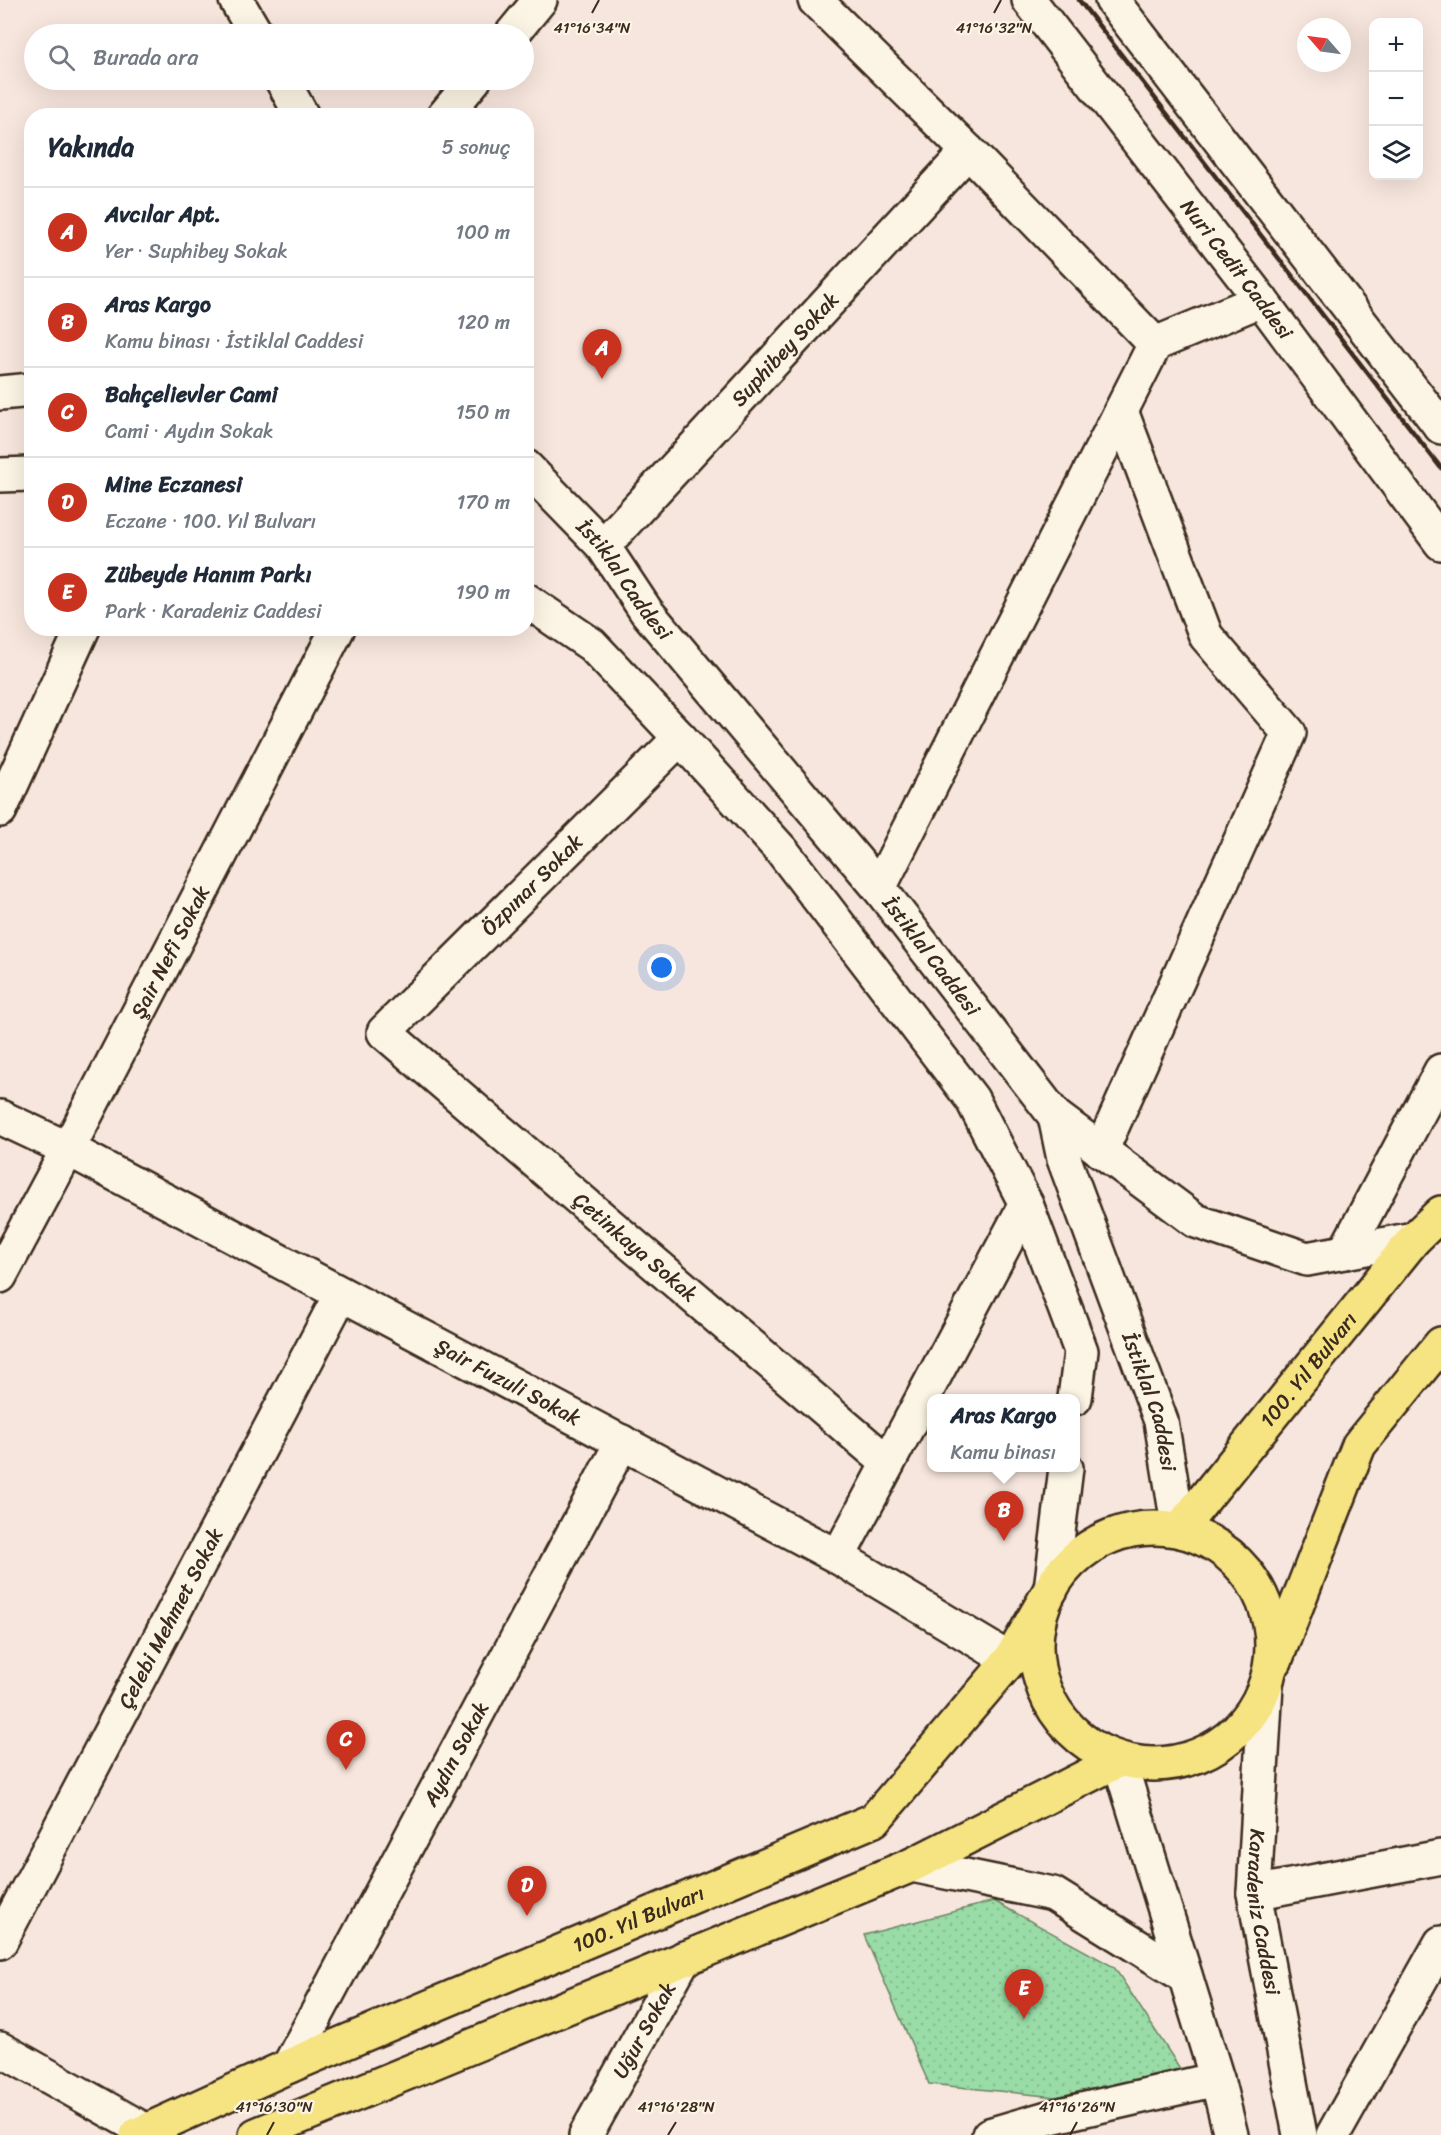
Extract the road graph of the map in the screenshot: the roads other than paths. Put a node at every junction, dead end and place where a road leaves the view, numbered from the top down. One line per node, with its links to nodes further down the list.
1 (236, 0): 6 (street)
2 (540, 0): 7 (street)
3 (815, 0): 12 (street)
4 (1029, 0): 13 (street, Nuri Cedit Caddesi)
5 (1112, 0): 18 (street)
6 (250, 24)
7 (520, 24)
8 (288, 90): 10 (street)
9 (466, 90): 11 (street)
10 (298, 108)
11 (451, 108)
12 (968, 151): 14 (street); 23 (street, Suphibey Sokak)
13 (1261, 300): 14 (street); 22 (street, Nuri Cedit Caddesi)
14 (1155, 344): 17 (street)
15 (24, 391): 16 (street)
16 (0, 393)
17 (1121, 411): 29 (street); 35 (street)
18 (1441, 427)
19 (24, 474): 20 (street)
20 (0, 475)
21 (534, 475): 23 (street, İstiklal Caddesi)
22 (1441, 543)
23 (603, 546): 29 (street, İstiklal Caddesi)
24 (534, 605): 27 (street)
25 (79, 636): 28 (street)
26 (334, 636): 34 (street, Şair Nefi Sokak)
27 (680, 738): 30 (street, Özpınar Sokak); 36 (street)
28 (0, 810)
29 (879, 888): 32 (street, İstiklal Caddesi)
30 (384, 1032): 45 (street, Çetinkaya Sokak)
31 (1441, 1071): 39 (street)
32 (1055, 1116): 35 (street); 47 (street, İstiklal Caddesi)
33 (0, 1117): 34 (street, Şair Fuzuli Sokak)
34 (68, 1149): 40 (street, Şair Nefi Sokak); 41 (street, Şair Fuzuli Sokak)
35 (1101, 1150): 39 (street)
36 (1026, 1204): 43 (street); 45 (street)
37 (1441, 1214): 38 (main road, 100. Yıl Bulvarı)
38 (1414, 1239): 39 (street); 47 (main road, 100. Yıl Bulvarı)
39 (1345, 1252)
40 (0, 1275)
41 (341, 1294): 44 (street, Şair Fuzuli Sokak); 56 (street, Çelebi Mehmet Sokak)
42 (1441, 1344): 51 (main road)
43 (1076, 1394)
44 (622, 1442): 48 (street, Şair Fuzuli Sokak); 61 (street, Aydın Sokak)
45 (888, 1463): 48 (street)
46 (1065, 1472): 49 (street)
47 (1179, 1530): 49 (main road); 51 (main road)
48 (838, 1557): 50 (street, Şair Fuzuli Sokak)
49 (1051, 1589): 50 (main road, 100. Yıl Bulvarı); 52 (main road)
50 (1010, 1660): 61 (main road, 100. Yıl Bulvarı)
51 (1266, 1685): 52 (main road); 55 (street, Karadeniz Caddesi)
52 (1119, 1760): 54 (main road); 59 (street)
53 (1441, 1857): 55 (street)
54 (912, 1865): 58 (main road); 59 (street)
55 (1254, 1893): 68 (street, Karadeniz Caddesi)
56 (0, 1942)
57 (1441, 1943): 69 (street)
58 (684, 1958): 64 (main road); 65 (street, Uğur Sokak)
59 (1185, 1976): 62 (street)
60 (0, 2049): 63 (street)
61 (290, 2066): 63 (main road, 100. Yıl Bulvarı)
62 (1217, 2079): 66 (street); 67 (street)
63 (141, 2133)
64 (256, 2135)
65 (586, 2135)
66 (989, 2135)
67 (1231, 2135)
68 (1300, 2135)
69 (1333, 2135)

